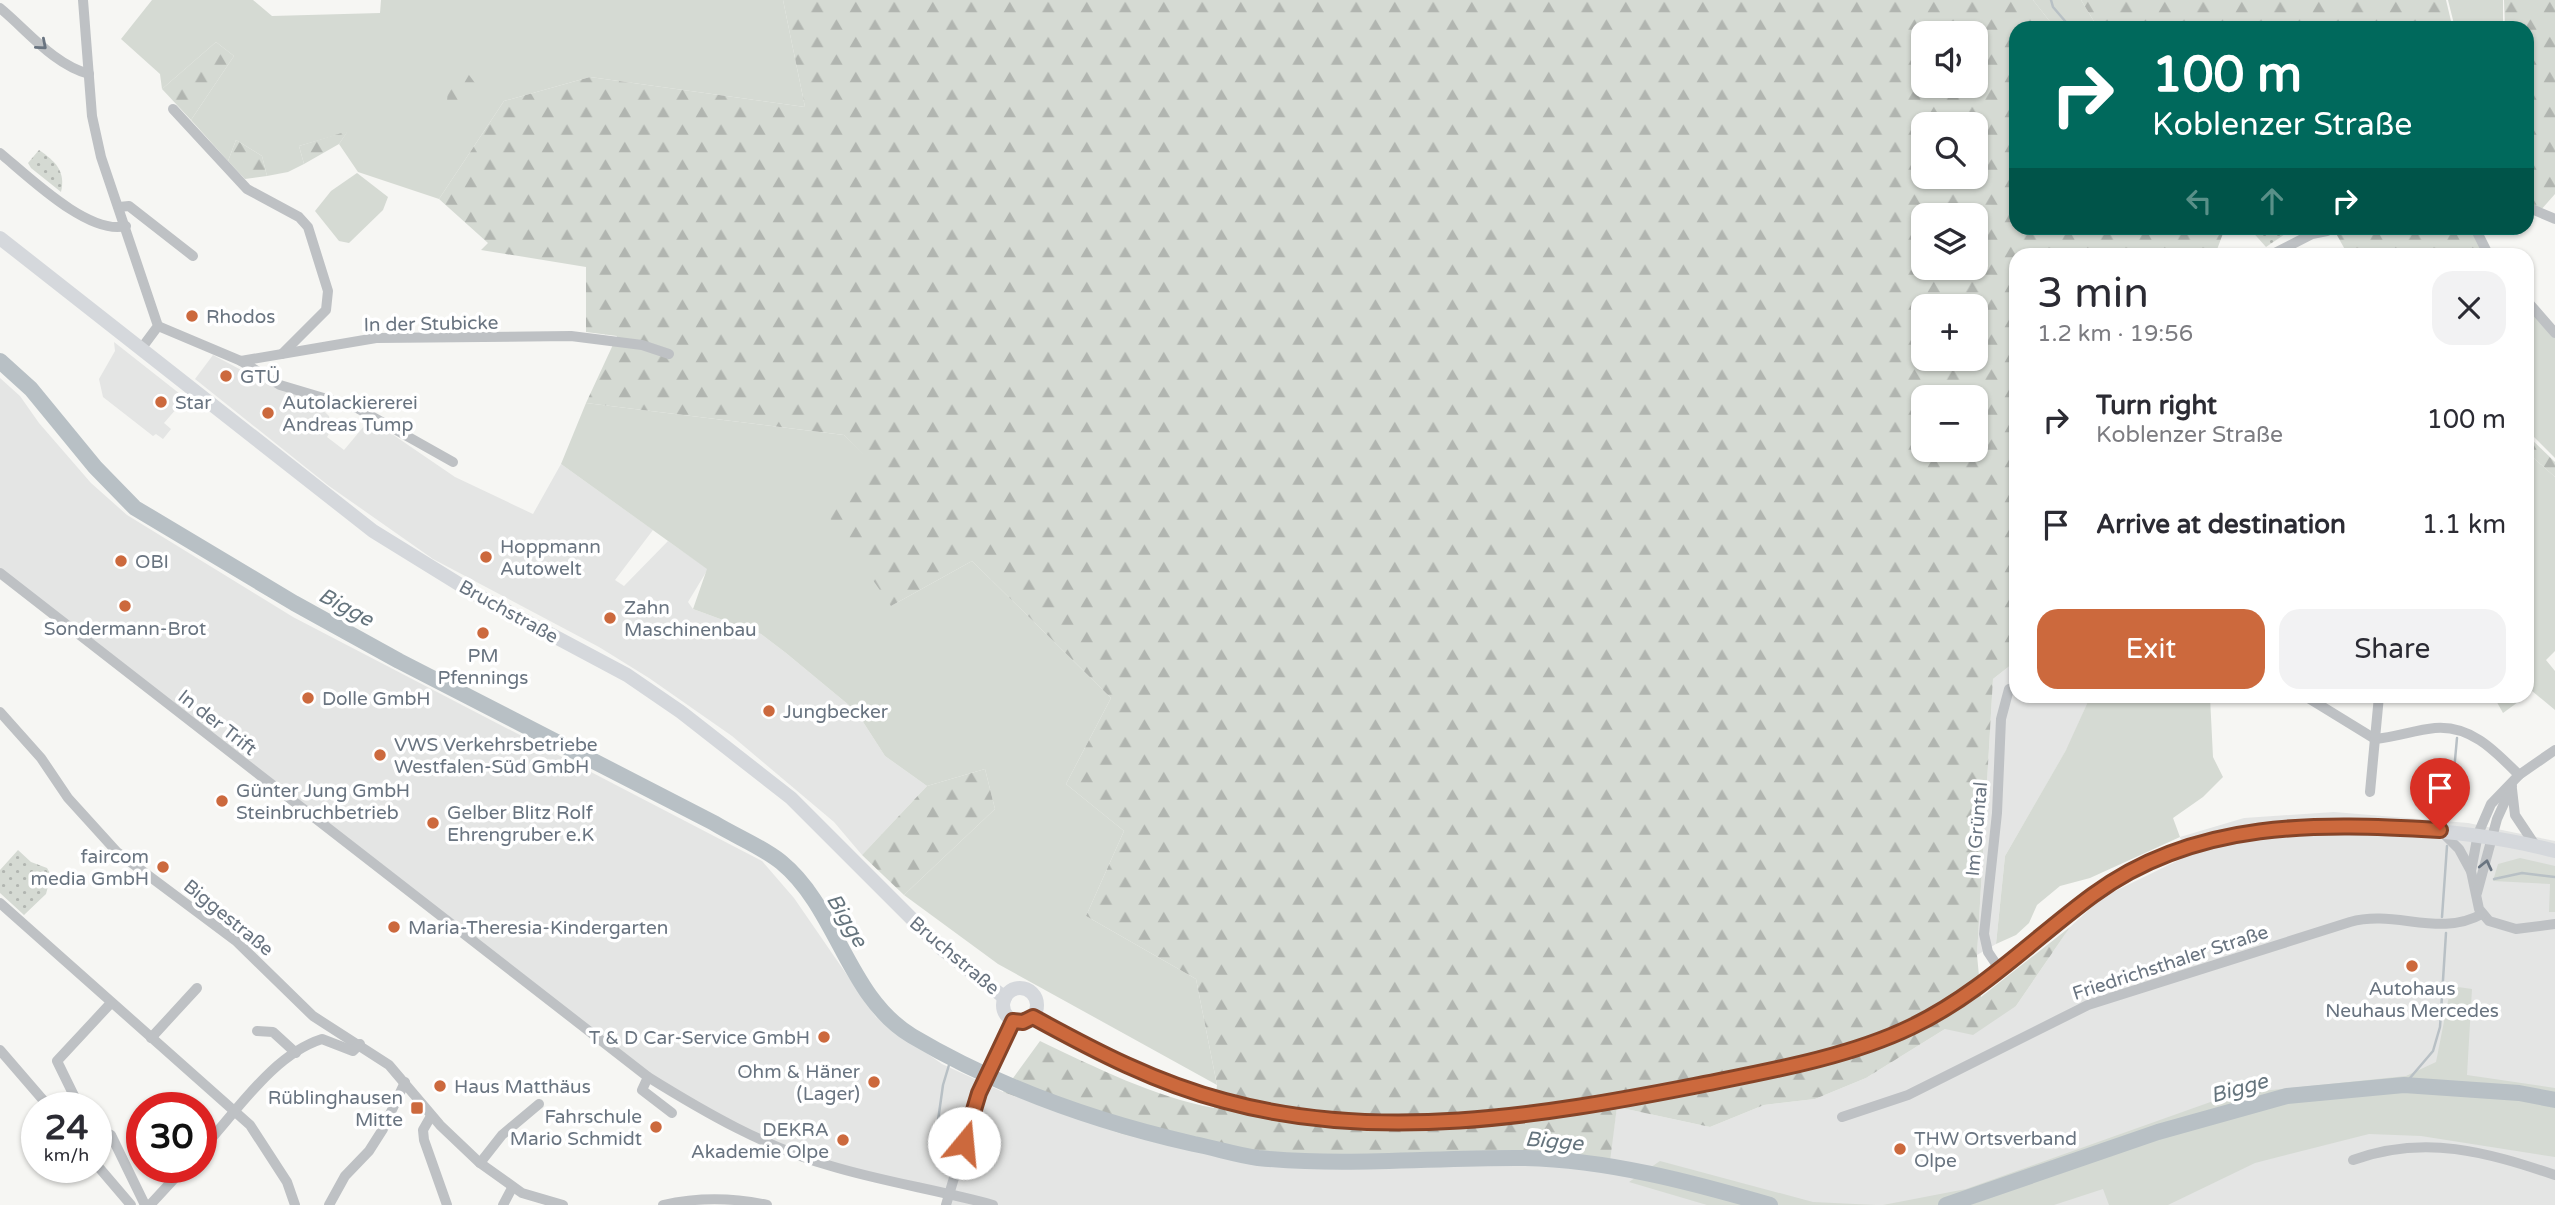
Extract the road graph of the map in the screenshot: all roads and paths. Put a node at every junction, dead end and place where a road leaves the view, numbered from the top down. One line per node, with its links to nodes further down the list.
1 (83, 0): 3 (street)
2 (0, 8): 3 (street, one-way to 3)
3 (89, 74): 6 (street)
4 (173, 109): 18 (street)
5 (0, 153): 9 (street)
6 (119, 206): 9 (street); 13 (street)
7 (2534, 210): 8 (street)
8 (2555, 219)
9 (126, 226): 15 (street)
10 (2310, 235): 12 (street)
11 (0, 238): 17 (main road, Bruchstraße)
12 (2285, 248)
13 (193, 256)
14 (2534, 309): 16 (street)
15 (158, 326): 17 (street); 20 (street)
16 (2555, 333)
17 (141, 349): 43 (main road, Bruchstraße)
18 (282, 354): 19 (street, In der Stubicke); 20 (street, In der Stubicke)
19 (669, 354)
20 (241, 361): 21 (street)
21 (453, 462)
22 (0, 573): 52 (street, In der Trift)
23 (2009, 689): 41 (street, Im Grüntal)
24 (2316, 703): 27 (street)
25 (2378, 703): 27 (street)
26 (0, 712): 49 (street, Biggestraße)
27 (2375, 740): 29 (street); 31 (street)
28 (2555, 750): 29 (street)
29 (2519, 775): 30 (street); 33 (street)
30 (2512, 786): 33 (street); 34 (street)
31 (2370, 792)
32 (2440, 830): 33 (main road); 36 (street); 41 (main road)
33 (2485, 835): 34 (main road); 36 (street); 37 (street, one-way to 33)
34 (2535, 845): 35 (main road)
35 (2555, 851)
36 (2471, 871): 37 (street)
37 (2477, 893): 39 (street)
38 (0, 903): 44 (street)
39 (2482, 914): 40 (street); 60 (street, Friedrichsthaler Straße)
40 (2555, 923)
41 (2000, 970): 45 (main road)
42 (197, 988): 48 (street)
43 (1004, 998): 45 (main road); 46 (main road)
44 (110, 1004): 48 (street); 55 (street)
45 (1033, 1017): 46 (main road)
46 (1013, 1021): 69 (street)
47 (257, 1031): 51 (street)
48 (151, 1038): 57 (street)
49 (360, 1044): 51 (street); 53 (street, Biggestraße)
50 (0, 1050): 54 (street)
51 (296, 1053): 57 (street)
52 (648, 1077): 58 (street, In der Trift); 69 (street, In der Trift)
53 (405, 1082): 59 (street, Biggestraße); 73 (street)
54 (36, 1092)
55 (72, 1092)
56 (539, 1104): 64 (street)
57 (236, 1112): 61 (street); 72 (street)
58 (672, 1112)
59 (431, 1116): 64 (street, Biggestraße); 74 (street)
60 (1842, 1117)
61 (217, 1133)
62 (112, 1137): 71 (street)
63 (2353, 1160): 65 (street)
64 (480, 1163): 68 (street, Biggestraße)
65 (2555, 1175)
66 (112, 1183): 70 (street)
67 (169, 1183): 71 (street)
68 (512, 1188): 75 (street); 76 (street, Biggestraße)
69 (949, 1192): 79 (street); 80 (street, In der Trift)
70 (131, 1205)
71 (147, 1205)
72 (295, 1205)
73 (329, 1205)
74 (447, 1205)
75 (503, 1205)
76 (564, 1205)
77 (663, 1205): 78 (street)
78 (767, 1205)
79 (946, 1205)
80 (993, 1205)

